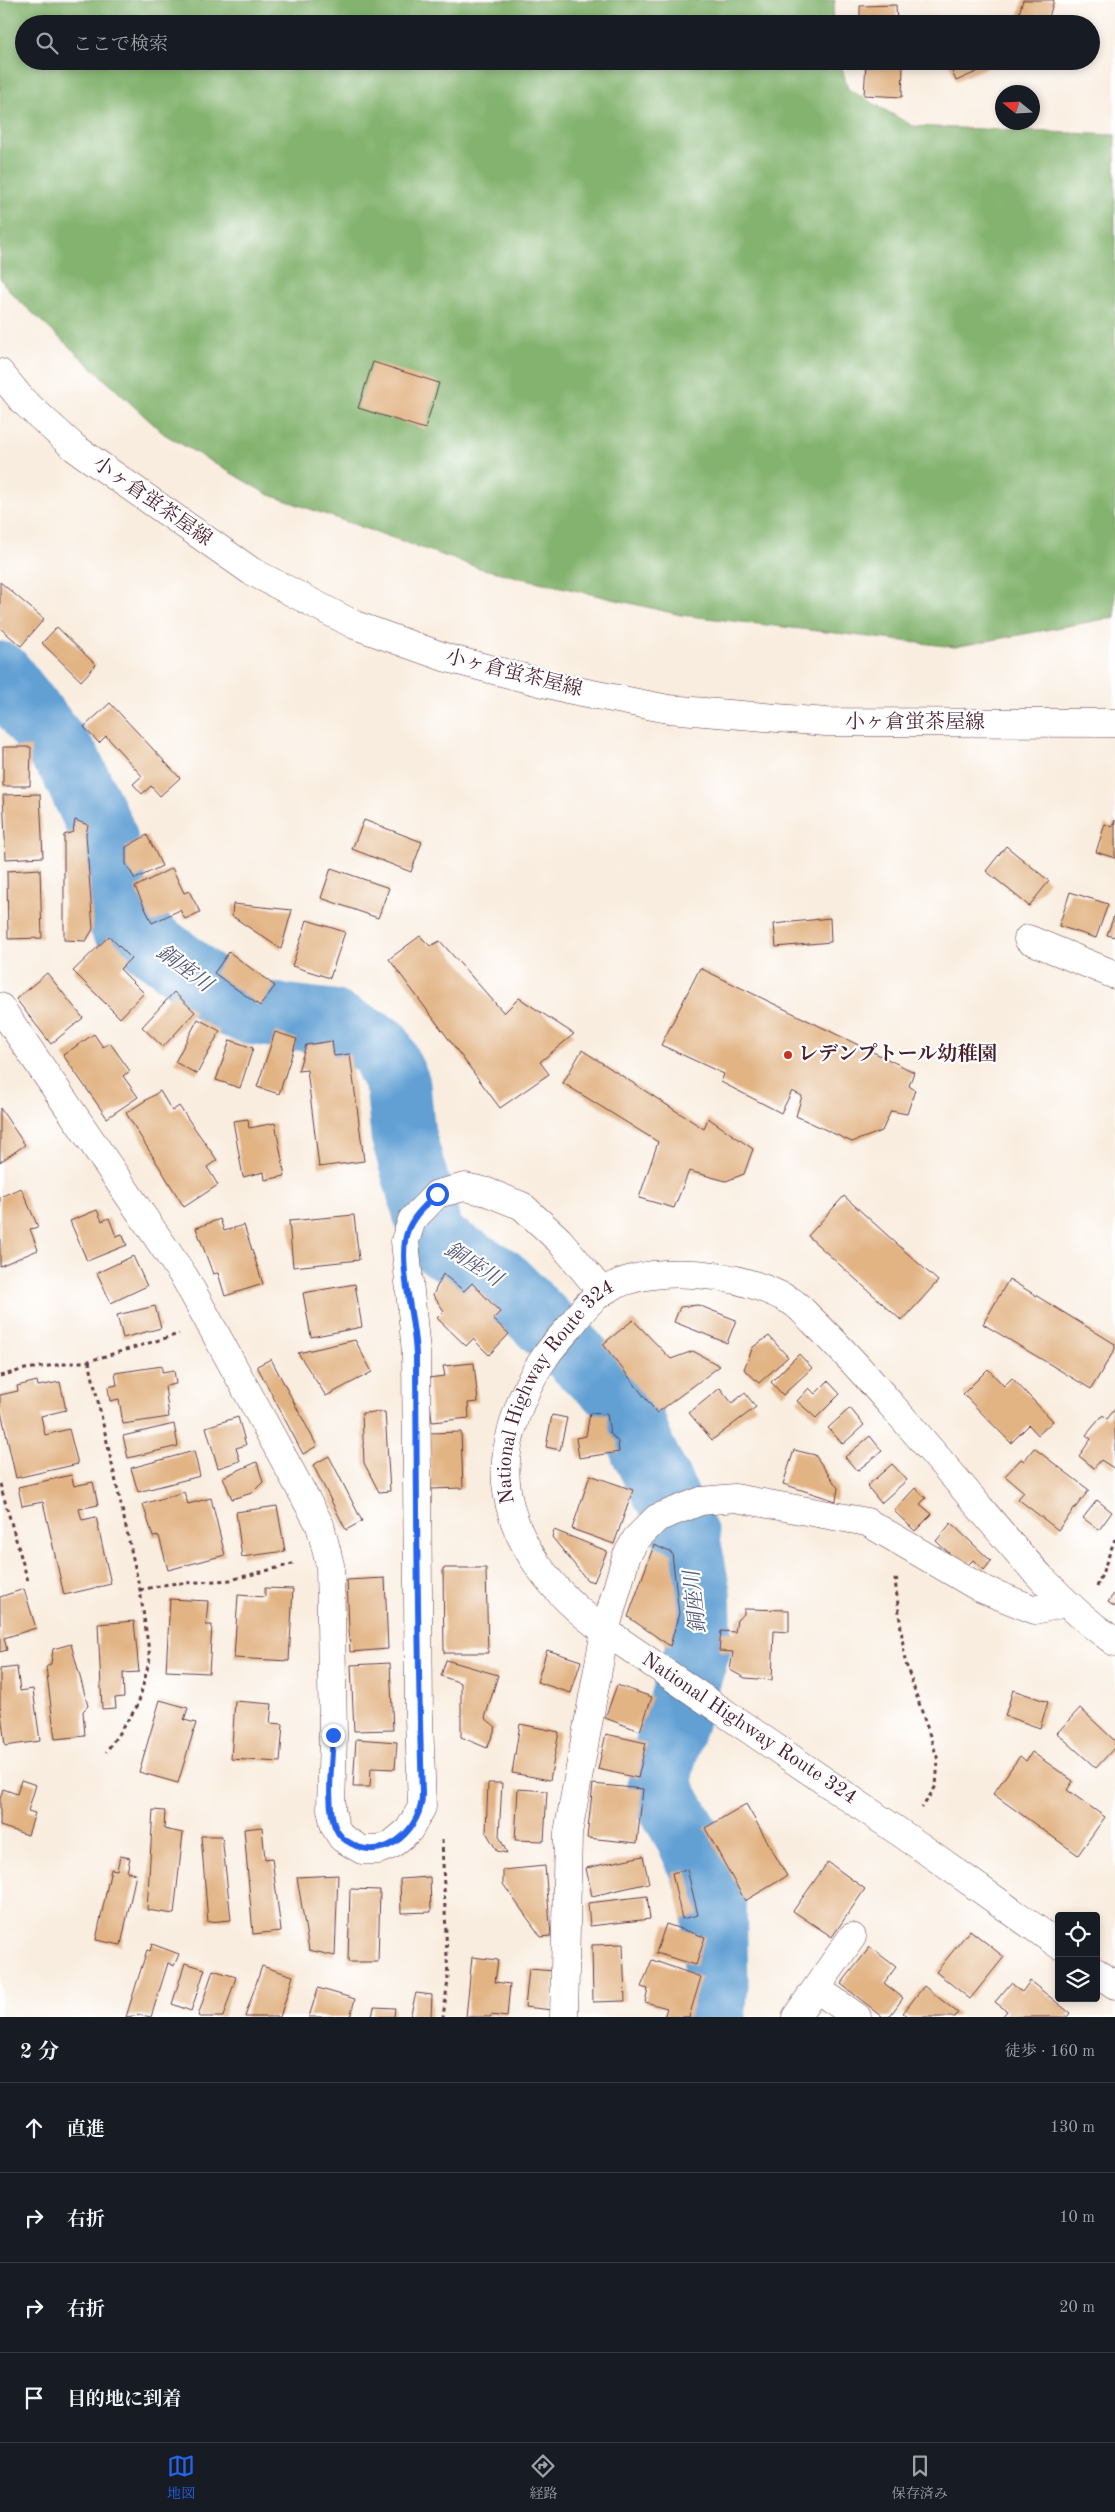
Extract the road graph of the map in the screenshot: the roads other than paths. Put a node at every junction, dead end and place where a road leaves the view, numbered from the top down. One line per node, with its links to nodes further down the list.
1 (0, 374): 2 (main road, 小ヶ倉蛍茶屋線)
2 (1115, 723)
3 (1028, 939): 4 (main road)
4 (1115, 975)
5 (0, 1007): 6 (main road)
6 (602, 1292): 7 (main road, National Highway Route 324); 8 (main road, National Highway Route 324)
7 (1065, 1604): 8 (main road); 9 (main road, National Highway Route 324)
8 (605, 1631): 11 (main road, National Highway Route 324); 15 (main road)
9 (1115, 1642)
10 (852, 1937): 14 (main road)
11 (1055, 1942)
12 (1100, 1975): 13 (main road)
13 (1115, 1985)
14 (817, 1989): 16 (main road); 17 (main road)
15 (564, 2017)
16 (796, 2017)
17 (857, 2017)

